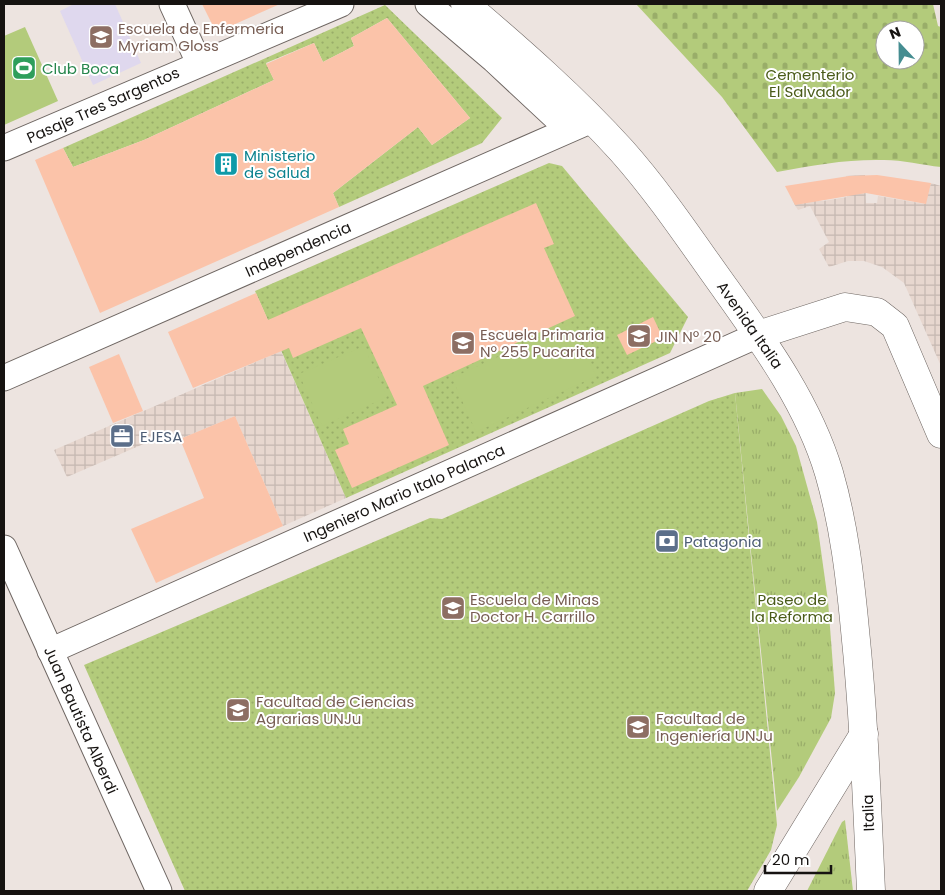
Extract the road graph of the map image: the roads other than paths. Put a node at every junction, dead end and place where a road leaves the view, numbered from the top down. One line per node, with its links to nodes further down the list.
1 (172, 4): 5 (street)
2 (341, 4): 5 (street, Pasaje Tres Sargentos)
3 (428, 4): 6 (street, Avenida Italia)
4 (465, 4): 6 (main road, Avenida Italia)
5 (199, 63): 7 (street, Pasaje Tres Sargentos)
6 (580, 125): 8 (main road, Avenida Italia); 9 (street, Independencia)
7 (4, 148)
8 (758, 335): 10 (main road); 12 (street, Ingeniero Mario Italo Palanca); 13 (main road, Avenida Italia)
9 (4, 378)
10 (941, 434)
11 (4, 548): 12 (street, Juan Bautista Alberdi)
12 (50, 651): 14 (street, Juan Bautista Alberdi)
13 (864, 734): 15 (main road); 16 (main road, Italia)
14 (159, 891)
15 (768, 891)
16 (871, 891)

